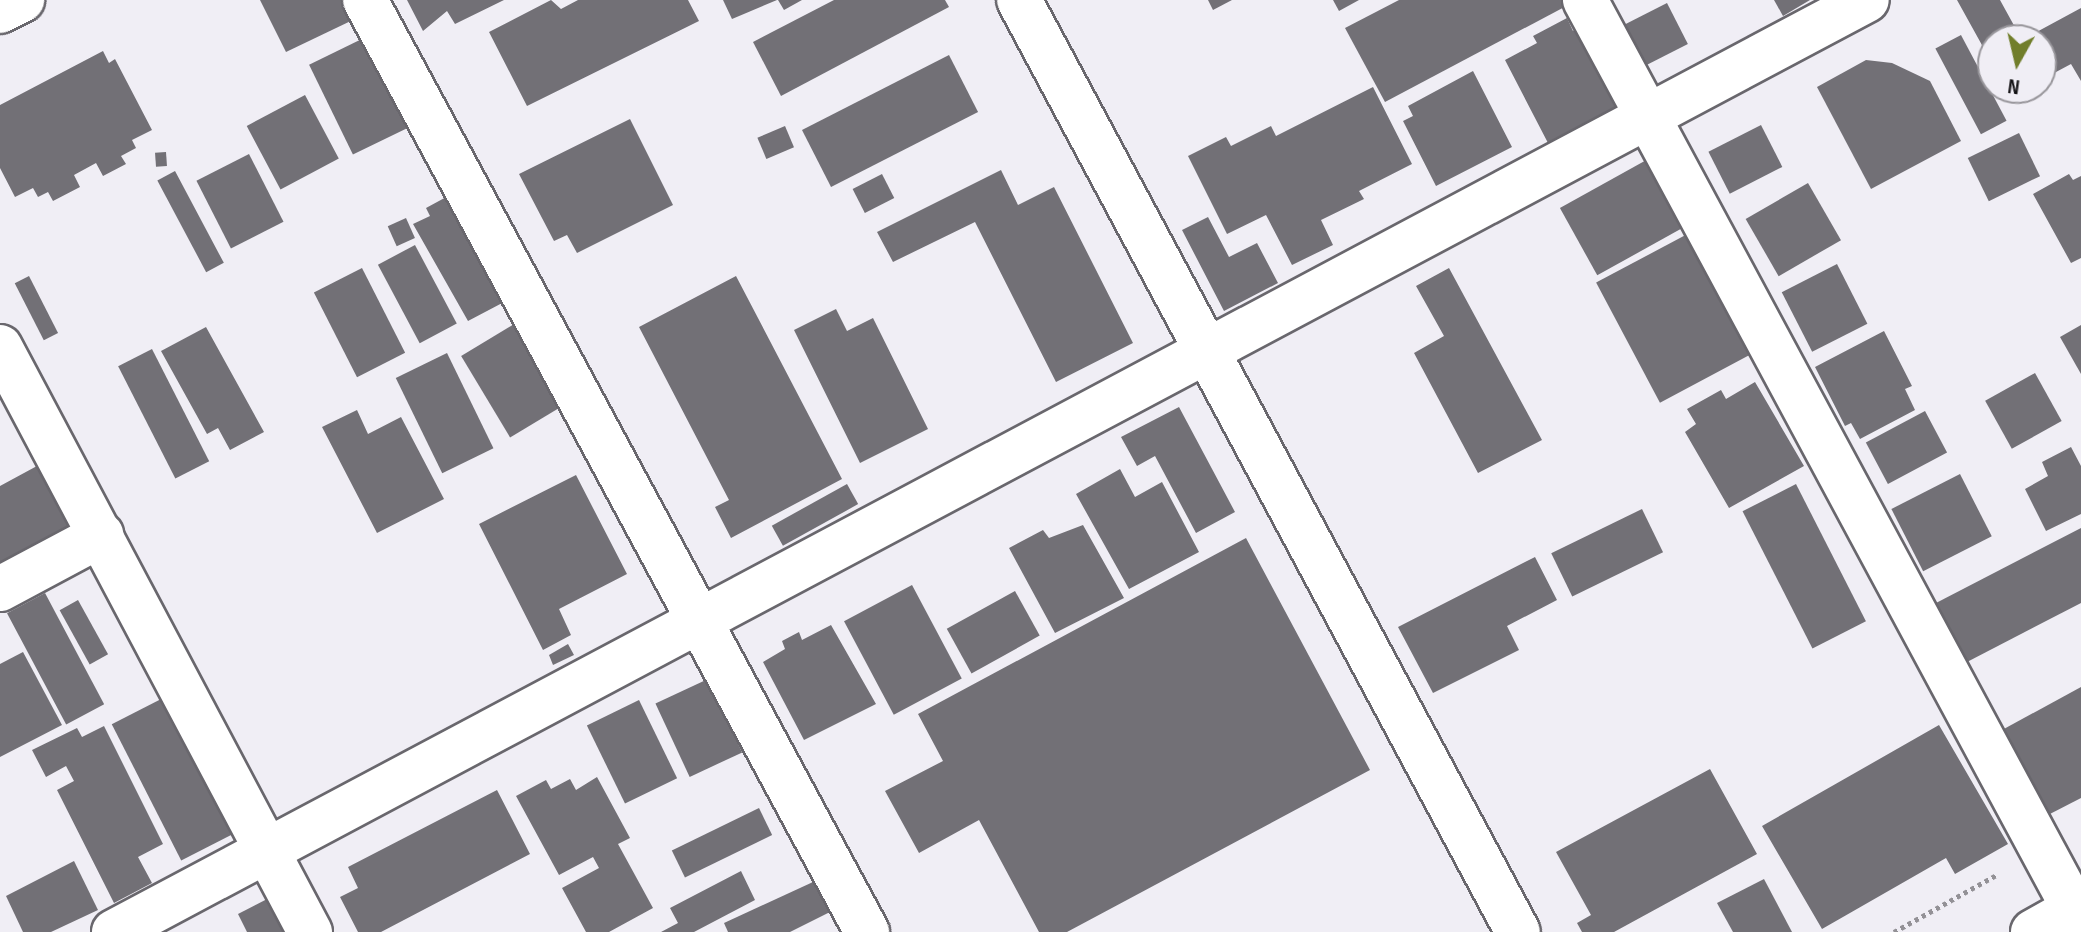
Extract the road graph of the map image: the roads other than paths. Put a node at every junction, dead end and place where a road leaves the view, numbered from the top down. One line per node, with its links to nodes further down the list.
1 (22, 0): 6 (street)
2 (365, 0): 13 (street)
3 (1019, 0): 9 (street)
4 (1585, 0): 7 (street)
5 (1867, 0): 7 (street)
6 (0, 11)
7 (1646, 117): 9 (street); 15 (street)
8 (0, 347): 10 (street)
9 (1205, 349): 13 (street); 19 (street)
10 (13, 404): 11 (street)
11 (101, 535): 12 (street); 14 (street)
12 (0, 589)
13 (698, 620): 14 (street); 18 (street)
14 (264, 850): 16 (street); 17 (street)
15 (2079, 912): 20 (street)
16 (114, 932)
17 (310, 932)
18 (867, 932)
19 (1518, 932)
20 (2033, 932)

